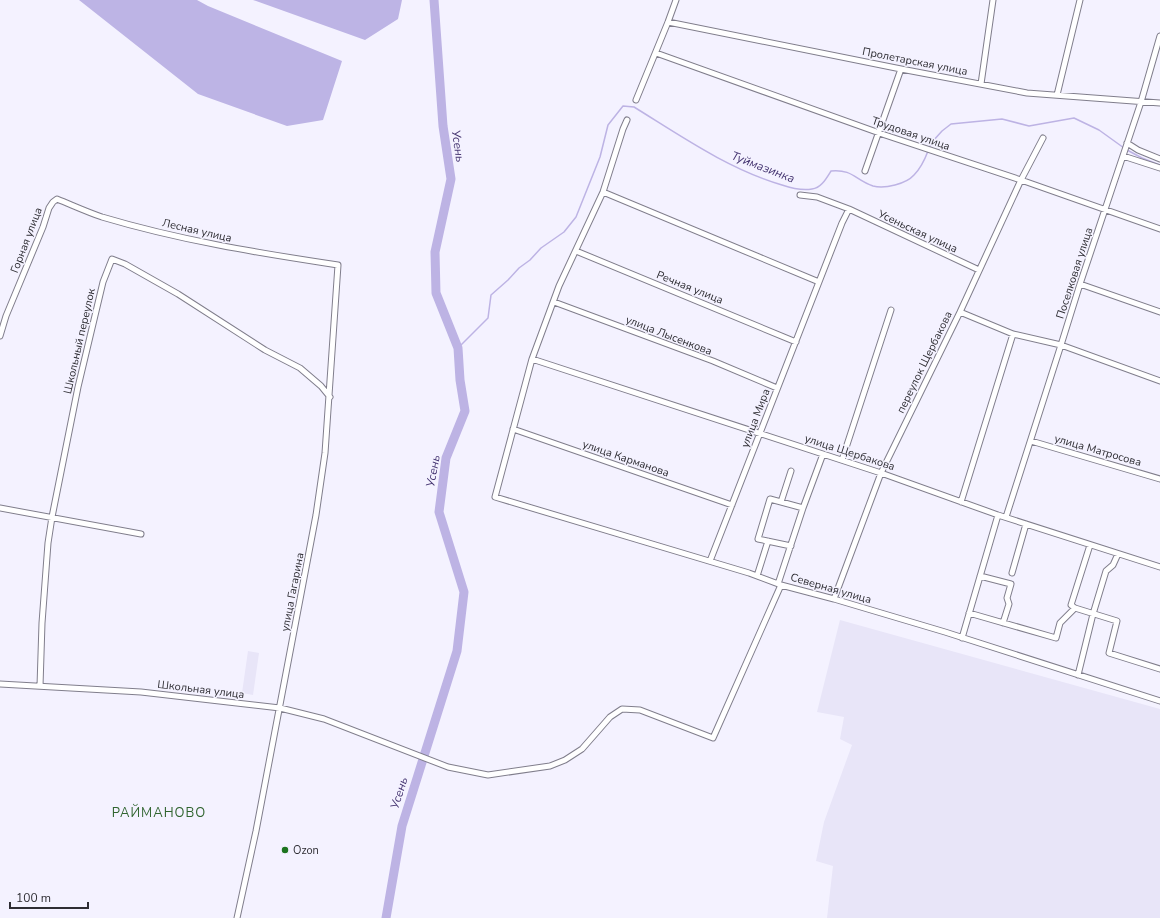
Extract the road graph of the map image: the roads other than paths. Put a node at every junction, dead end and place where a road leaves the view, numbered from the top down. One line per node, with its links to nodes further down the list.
1 (676, 0): 4 (street)
2 (993, 0): 8 (street)
3 (1080, 0): 9 (street)
4 (668, 22): 6 (street); 7 (street, Пролетарская улица)
5 (1160, 36): 11 (street, Поселковая улица)
6 (656, 53): 10 (street); 14 (street, Трудовая улица)
7 (901, 69): 8 (street, Пролетарская улица); 14 (street)
8 (981, 84): 9 (street, Пролетарская улица)
9 (1057, 95): 11 (street, Пролетарская улица)
10 (636, 100)
11 (1141, 102): 12 (street, Пролетарская улица); 16 (street, Поселковая улица)
12 (1160, 103)
13 (627, 120): 21 (street)
14 (878, 133): 19 (street); 20 (street, Трудовая улица)
15 (1043, 138): 20 (street, переулок Щербакова)
16 (1125, 149): 17 (street); 18 (street); 25 (street, Поселковая улица)
17 (1160, 159)
18 (1160, 168)
19 (865, 171)
20 (1021, 180): 25 (street, Трудовая улица); 29 (street, переулок Щербакова)
21 (603, 192): 27 (street); 30 (street)
22 (800, 195): 24 (street, Усеньская улица)
23 (57, 199): 28 (street, Лесная улица); 37 (street, Горная улица)
24 (849, 209): 29 (street, Усеньская улица); 30 (street, улица Мира)
25 (1105, 210): 26 (street, Трудовая улица); 31 (street, Поселковая улица)
26 (1160, 229)
27 (576, 251): 32 (street); 38 (street, Речная улица)
28 (338, 266): 43 (street, улица Гагарина)
29 (979, 270): 34 (street, переулок Щербакова)
30 (819, 282): 38 (street, улица Мира)
31 (1080, 284): 35 (street); 39 (street, Поселковая улица)
32 (554, 302): 40 (street); 42 (street, улица Лысенкова)
33 (890, 310): 48 (street)
34 (960, 312): 36 (street); 50 (street, переулок Щербакова)
35 (1160, 312)
36 (1013, 334): 39 (street); 53 (street)
37 (0, 336)
38 (796, 342): 42 (street, улица Мира)
39 (1061, 345): 41 (street); 46 (street, Поселковая улица)
40 (532, 359): 44 (street); 45 (street, улица Щербакова)
41 (1160, 381)
42 (777, 388): 45 (street, улица Мира)
43 (330, 397): 58 (street, Школьный переулок); 83 (street, улица Гагарина)
44 (513, 429): 54 (street, улица Карманова); 66 (street, Северная улица)
45 (760, 433): 47 (street, улица Щербакова); 54 (street, улица Мира)
46 (1031, 442): 51 (street, улица Матросова); 59 (street, Поселковая улица)
47 (823, 454): 48 (street, улица Щербакова); 56 (street)
48 (842, 460): 50 (street, улица Щербакова)
49 (791, 471): 52 (street)
50 (881, 472): 53 (street, улица Щербакова); 72 (street, переулок Щербакова)
51 (1160, 479)
52 (781, 502): 56 (street); 62 (street)
53 (960, 502): 57 (street, улица Щербакова)
54 (732, 505): 66 (street, улица Мира)
55 (0, 508): 58 (street)
56 (802, 508): 64 (street)
57 (998, 515): 59 (street, улица Щербакова); 70 (street)
58 (52, 517): 61 (street); 81 (street, Школьный переулок)
59 (1006, 517): 60 (street, улица Щербакова)
60 (1026, 524): 63 (street, улица Щербакова); 68 (street)
61 (142, 534)
62 (768, 541): 64 (street); 69 (street)
63 (1090, 545): 65 (street, улица Щербакова); 73 (street)
64 (791, 546): 71 (street)
65 (1118, 554): 67 (street, улица Щербакова); 75 (street)
66 (710, 561): 69 (street, Северная улица)
67 (1160, 568)
68 (1012, 573)
69 (757, 576): 71 (street, Северная улица)
70 (980, 576): 74 (street); 76 (street)
71 (780, 584): 72 (street, Северная улица); 83 (street, Школьная улица)
72 (834, 599): 77 (street, Северная улица)
73 (1075, 608): 75 (street); 76 (street)
74 (969, 613): 76 (street); 77 (street)
75 (1093, 614): 78 (street); 79 (street)
76 (1003, 623)
77 (962, 638): 79 (street, Северная улица)
78 (1160, 669)
79 (1078, 675): 82 (street, Северная улица)
80 (0, 684): 81 (street, Школьная улица)
81 (40, 686): 83 (street, Школьная улица)
82 (1160, 701)
83 (280, 708): 84 (street, улица Гагарина)
84 (237, 918)

